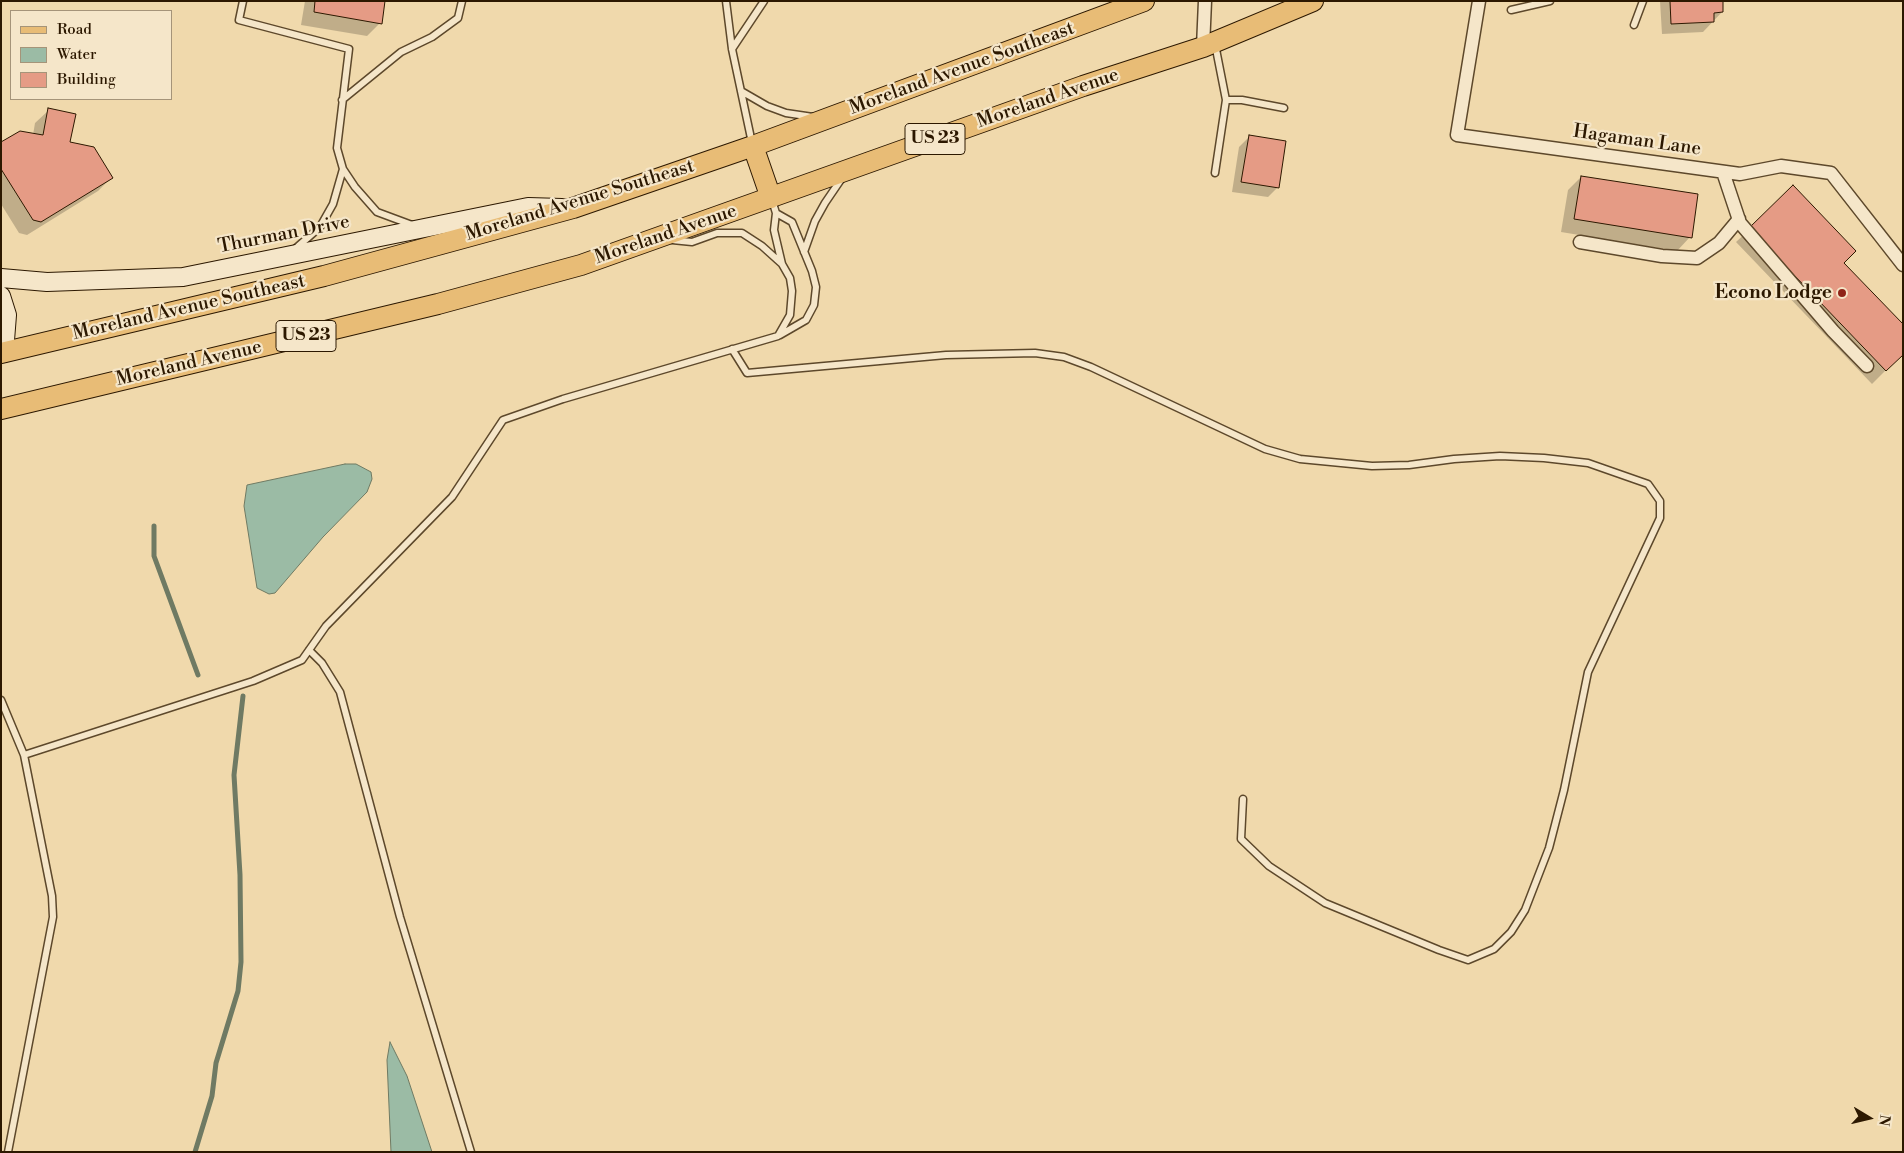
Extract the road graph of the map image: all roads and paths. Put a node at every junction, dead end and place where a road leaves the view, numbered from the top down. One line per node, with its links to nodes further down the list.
1 (243, 1): 16 (lane)
2 (462, 1): 16 (lane)
3 (726, 1): 14 (lane)
4 (764, 1): 14 (lane)
5 (1144, 1): 19 (main road, Moreland Avenue Southeast)
6 (1205, 1): 13 (street)
7 (1313, 1): 13 (main road, Moreland Avenue / US 23)
8 (1479, 1): 23 (street, Hagaman Lane)
9 (1550, 1): 11 (lane)
10 (1644, 1): 12 (lane)
11 (1511, 10)
12 (1634, 25)
13 (1209, 45): 17 (lane); 22 (main road, Moreland Avenue / US 23)
14 (732, 49): 15 (lane)
15 (741, 91): 19 (lane); 20 (lane)
16 (342, 100): 21 (lane)
17 (1226, 100): 18 (lane); 24 (lane)
18 (1284, 108)
19 (829, 118): 20 (main road, Moreland Avenue Southeast)
20 (753, 146): 25 (main road); 26 (main road, Moreland Avenue Southeast)
21 (343, 169): 28 (lane); 32 (lane)
22 (848, 170): 25 (main road, Moreland Avenue / US 23); 31 (lane)
23 (1723, 172): 27 (street); 34 (street, Hagaman Lane)
24 (1215, 173)
25 (773, 205): 29 (main road, Moreland Avenue / US 23); 31 (lane); 33 (lane)
26 (573, 208): 28 (main road, Thurman Drive); 39 (main road, Moreland Avenue Southeast)
27 (1739, 219): 30 (street); 40 (street)
28 (420, 229): 32 (main road, Thurman Drive)
29 (653, 239): 33 (lane); 41 (main road, Moreland Avenue / US 23)
30 (1580, 242)
31 (804, 252): 37 (lane)
32 (287, 256): 35 (main road, Thurman Drive)
33 (782, 264): 37 (lane)
34 (1903, 265)
35 (1, 278)
36 (1, 296): 39 (main road)
37 (778, 336): 38 (lane)
38 (732, 349): 42 (lane); 45 (lane)
39 (2, 353)
40 (1867, 366)
41 (1, 409)
42 (309, 650): 44 (lane); 47 (lane)
43 (1, 700): 44 (lane)
44 (24, 755): 46 (lane)
45 (1243, 799)
46 (8, 1152)
47 (471, 1152)

